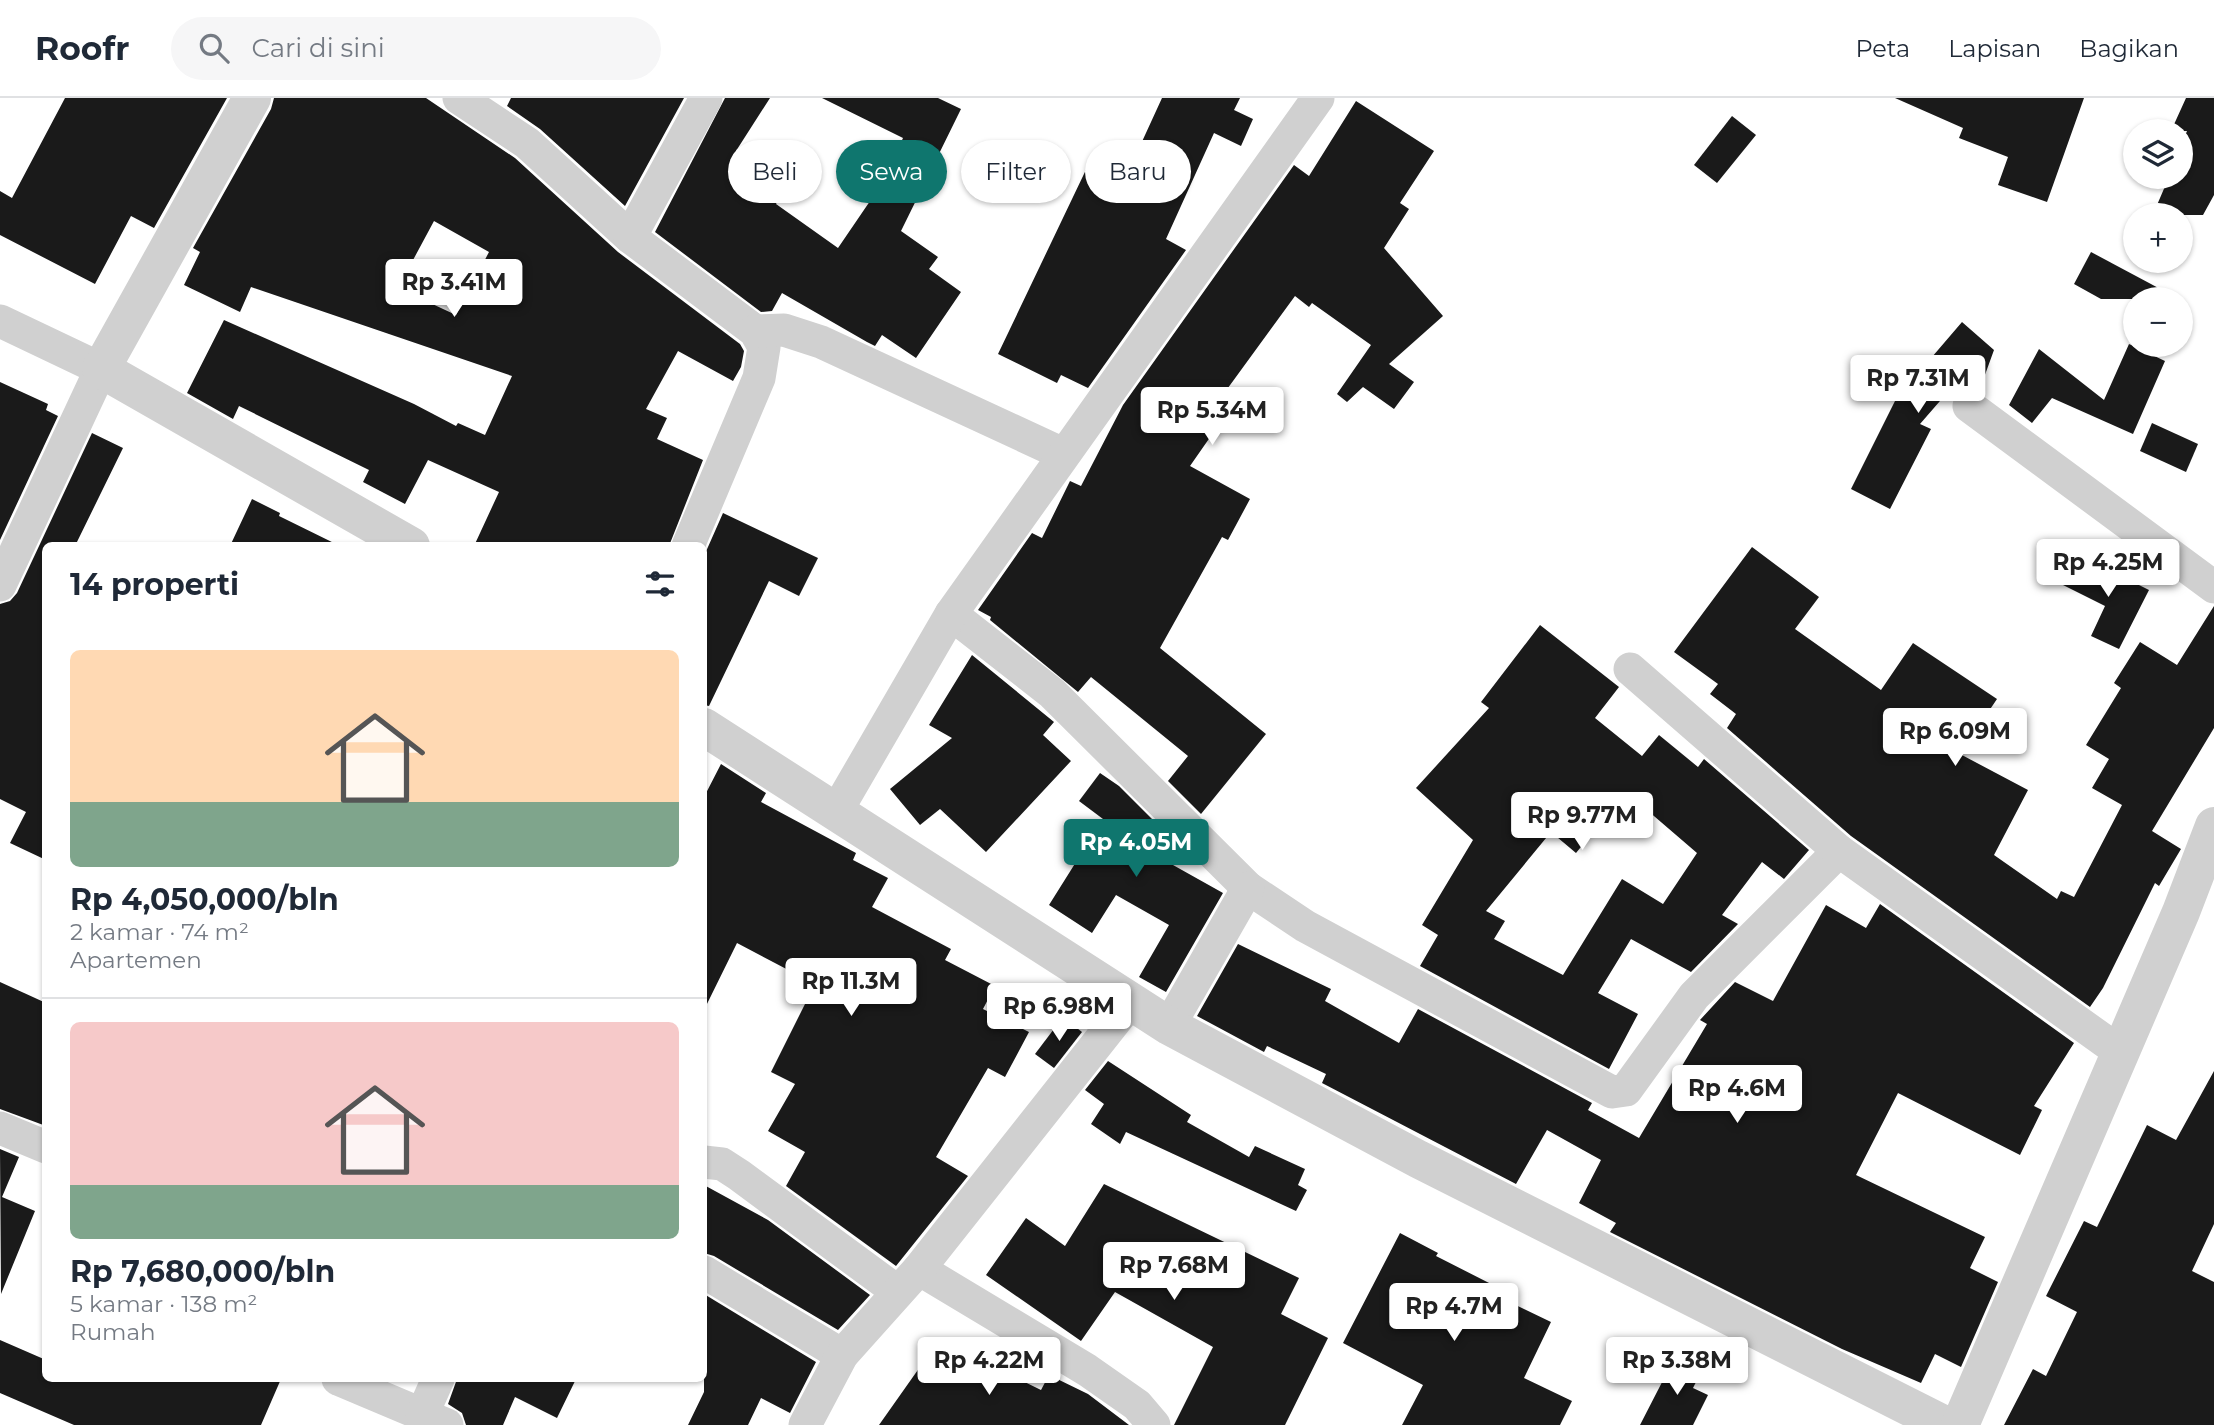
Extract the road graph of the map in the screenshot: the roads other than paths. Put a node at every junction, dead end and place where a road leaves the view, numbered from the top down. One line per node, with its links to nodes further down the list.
1 (252, 98): 8 (street)
2 (459, 98): 5 (street)
3 (706, 98): 5 (street)
4 (1318, 98): 10 (street)
5 (630, 237): 7 (street)
6 (0, 321): 8 (street)
7 (755, 331): 10 (street); 12 (street)
8 (101, 369): 11 (street); 13 (street)
9 (1969, 406): 14 (street)
10 (1063, 454): 15 (street)
11 (404, 542)
12 (690, 542)
13 (0, 585)
14 (2214, 587)
15 (951, 614): 18 (street); 21 (street)
16 (1630, 669): 20 (street)
17 (707, 729): 18 (street)
18 (836, 812): 22 (street)
19 (2210, 847): 24 (street)
20 (1839, 850): 21 (street); 24 (street)
21 (1248, 888): 23 (street)
22 (1131, 1000): 23 (street); 29 (street)
23 (1169, 1026): 36 (street)
24 (2120, 1052): 37 (street)
25 (0, 1128): 26 (street)
26 (42, 1145)
27 (707, 1162): 29 (street)
28 (707, 1274): 30 (street)
29 (909, 1281): 30 (street); 35 (street)
30 (842, 1355): 34 (street)
31 (345, 1382): 33 (street)
32 (438, 1382): 33 (street)
33 (435, 1420)
34 (806, 1425)
35 (1154, 1425)
36 (1945, 1425)
37 (1960, 1425)

